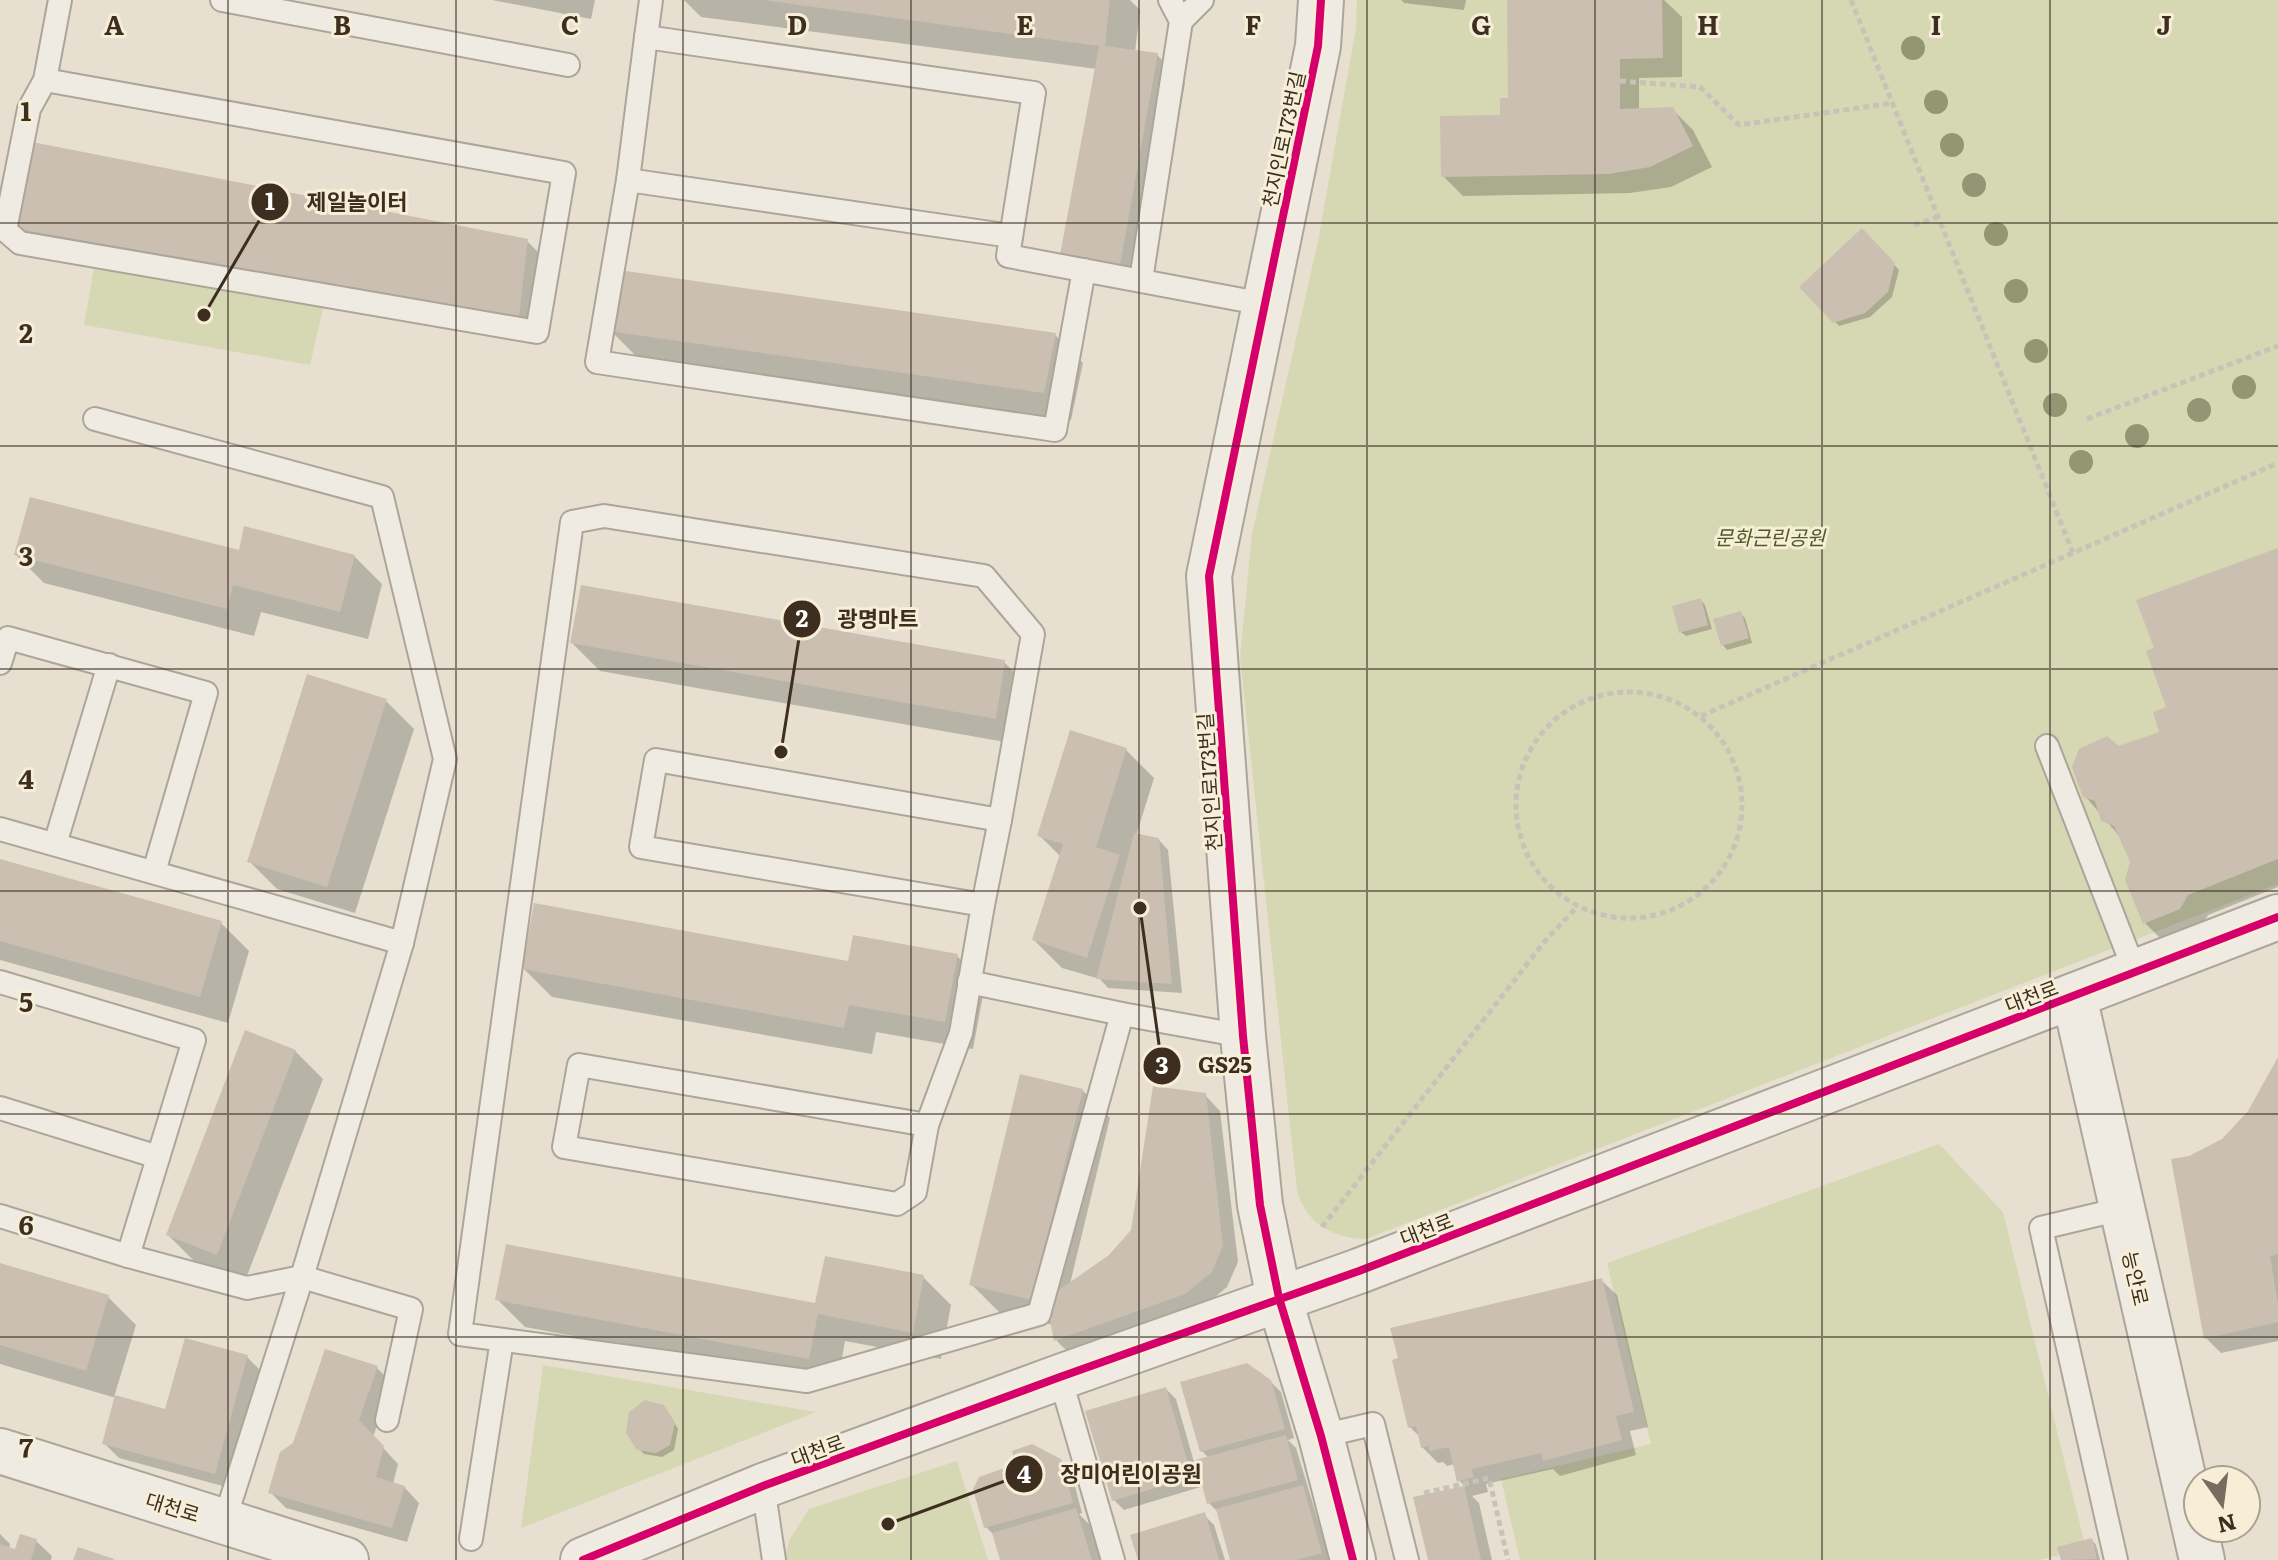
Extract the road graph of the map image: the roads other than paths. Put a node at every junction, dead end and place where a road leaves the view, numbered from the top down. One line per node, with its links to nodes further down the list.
1 (60, 0): 10 (lane)
2 (222, 0): 9 (lane)
3 (651, 0): 8 (lane)
4 (1170, 0): 7 (lane)
5 (1202, 0): 7 (lane)
6 (1321, 0): 15 (street, 천지인로173번길)
7 (1181, 21): 14 (lane)
8 (646, 37): 11 (lane); 12 (lane)
9 (568, 65)
10 (45, 80): 10 (lane)
11 (628, 180): 12 (lane); 13 (lane)
12 (1011, 236): 13 (lane)
13 (1084, 270): 14 (lane)
14 (1141, 280): 15 (lane)
15 (1264, 304): 32 (street, 천지인로173번길)
16 (95, 419): 26 (lane)
17 (0, 663): 18 (lane)
18 (109, 665): 22 (lane); 23 (lane)
19 (2047, 746): 27 (lane)
20 (1000, 820): 24 (lane); 24 (lane); 41 (lane)
21 (0, 829): 22 (lane)
22 (55, 844): 23 (lane)
23 (154, 872): 26 (lane)
24 (983, 905): 29 (lane)
25 (2278, 917): 27 (street, 대천로)
26 (402, 943): 39 (lane)
27 (2135, 972): 30 (street, 대천로)
28 (0, 982): 35 (lane)
29 (969, 982): 31 (lane); 34 (lane)
30 (2074, 996): 36 (street, 능안로); 40 (street, 대천로)
31 (1122, 1014): 32 (lane); 41 (lane)
32 (1243, 1036): 40 (street, 천지인로173번길)
33 (0, 1108): 35 (lane)
34 (927, 1125): 34 (lane)
35 (158, 1157): 38 (lane)
36 (2121, 1209): 55 (lane); 56 (street, 능안로)
37 (0, 1216): 38 (lane)
38 (128, 1256): 39 (lane)
39 (302, 1277): 43 (lane); 47 (lane)
40 (1279, 1298): 42 (street, 대천로); 44 (street, 천지인로173번길)
41 (502, 1340): 48 (lane)
42 (1060, 1377): 46 (street, 대천로); 52 (lane)
43 (387, 1420)
44 (1321, 1436): 53 (street, 천지인로173번길); 54 (lane)
45 (0, 1451): 47 (street, 대천로)
46 (763, 1486): 50 (street, 대천로); 51 (lane)
47 (224, 1522): 49 (street, 대천로)
48 (471, 1539)
49 (346, 1560)
50 (583, 1560)
51 (774, 1560)
52 (1113, 1560)
53 (1353, 1560)
54 (1407, 1560)
55 (2116, 1560)
56 (2202, 1560)

